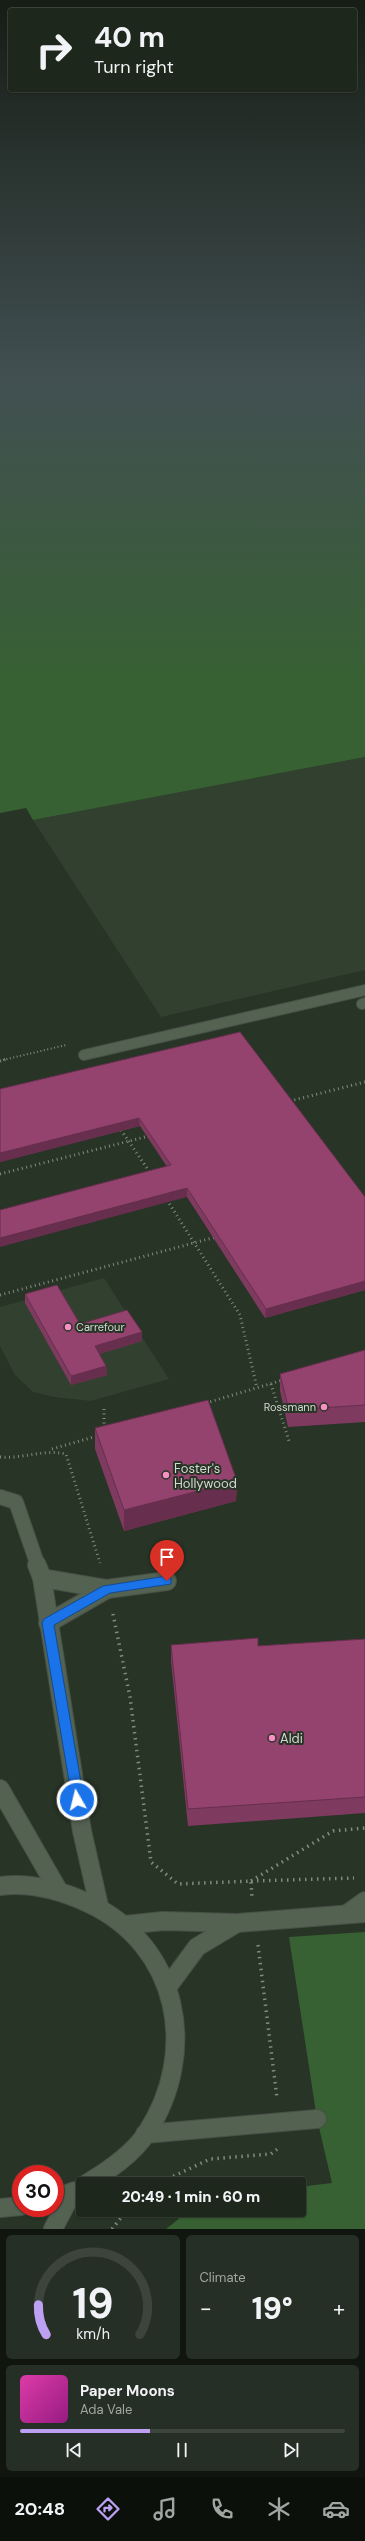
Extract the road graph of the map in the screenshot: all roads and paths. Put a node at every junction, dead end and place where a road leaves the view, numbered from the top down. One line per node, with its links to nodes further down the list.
1 (365, 990): 4 (street)
2 (65, 1045): 3 (path)
3 (70, 1051)
4 (84, 1055)
5 (365, 1082): 7 (path)
6 (287, 1096): 7 (path)
7 (290, 1101): 8 (path); 9 (path)
8 (282, 1102)
9 (295, 1107)
10 (117, 1123): 12 (path)
11 (153, 1135): 12 (path)
12 (129, 1141): 13 (path); 14 (path)
13 (0, 1174)
14 (154, 1178)
15 (166, 1198): 17 (path)
16 (219, 1236): 17 (path)
17 (195, 1243): 18 (path); 21 (path)
18 (0, 1296)
19 (285, 1380): 20 (path)
20 (271, 1384): 21 (path); 24 (path)
21 (257, 1388): 22 (path)
22 (203, 1404)
23 (104, 1409): 25 (path)
24 (289, 1441)
25 (52, 1449): 26 (path); 30 (path)
26 (0, 1457)
27 (0, 1497): 28 (street)
28 (42, 1578): 30 (street); 31 (street)
29 (167, 1581): 30 (street)
30 (107, 1589): 31 (street); 35 (path)
31 (48, 1623): 39 (street)
32 (0, 1789): 37 (street)
33 (365, 1828): 35 (path)
34 (357, 1878): 35 (path)
35 (251, 1881): 42 (path)
36 (0, 1886): 37 (street)
37 (58, 1890): 39 (street)
38 (365, 1901): 41 (street)
39 (99, 1906): 44 (street)
40 (365, 1913): 41 (street)
41 (347, 1914): 42 (street)
42 (255, 1921): 43 (street); 47 (path)
43 (237, 1922): 44 (street); 45 (street)
44 (125, 1924): 45 (street)
45 (169, 1985): 48 (street)
46 (317, 2119): 47 (street)
47 (280, 2122): 48 (street); 49 (path)
48 (145, 2134): 50 (street)
49 (171, 2177)
50 (74, 2190): 54 (street)
51 (12, 2207): 52 (street)
52 (0, 2208)
53 (121, 2217): 55 (path)
54 (53, 2229)
55 (112, 2229)

